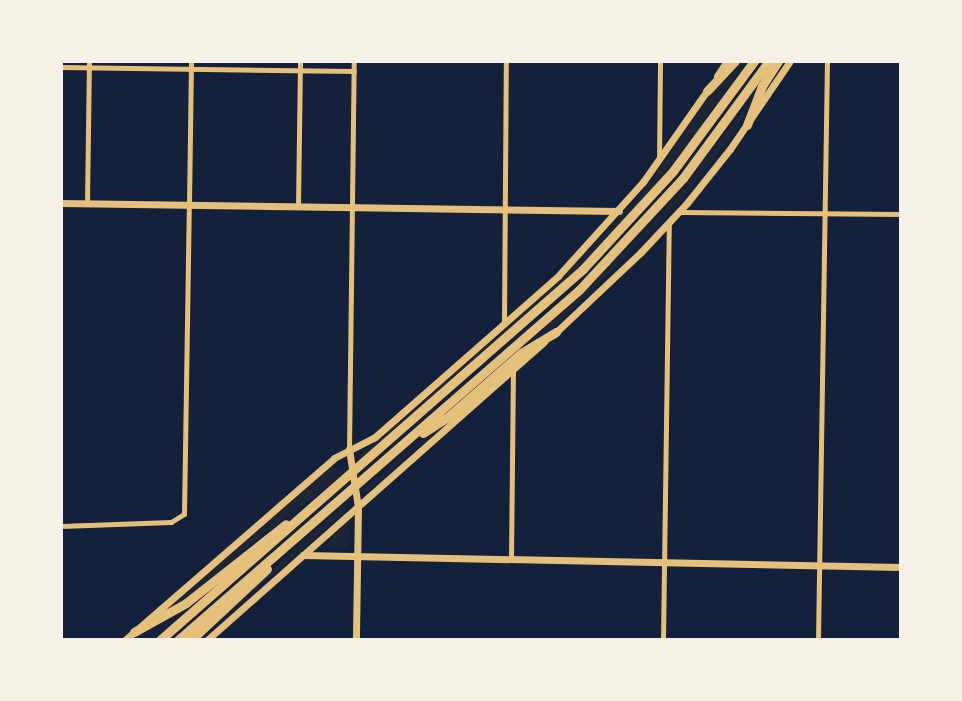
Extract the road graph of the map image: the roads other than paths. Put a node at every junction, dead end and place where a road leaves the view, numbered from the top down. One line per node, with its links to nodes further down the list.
1 (191, 61): 15 (street)
2 (300, 61): 16 (street)
3 (354, 61): 17 (street)
4 (506, 61): 26 (street)
5 (660, 61): 20 (street)
6 (727, 61): 18 (street)
7 (735, 61): 18 (highway)
8 (754, 61): 37 (highway)
9 (769, 61): 36 (highway)
10 (778, 61): 19 (highway)
11 (790, 61): 19 (street)
12 (827, 61): 29 (street)
13 (89, 64): 14 (street); 15 (street); 22 (street)
14 (61, 67)
15 (191, 69): 16 (street); 23 (street)
16 (300, 70): 17 (street); 24 (street)
17 (354, 71): 25 (street)
18 (707, 91): 20 (street)
19 (747, 125): 28 (street)
20 (659, 160): 27 (street)
21 (61, 203): 22 (street)
22 (87, 204): 23 (street)
23 (189, 205): 24 (street); 41 (street)
24 (298, 206): 25 (street)
25 (352, 207): 26 (street); 35 (street)
26 (505, 209): 27 (street); 32 (street)
27 (619, 211): 32 (street)
28 (679, 212): 29 (street); 31 (street)
29 (824, 213): 30 (street); 47 (street)
30 (901, 214)
31 (669, 223): 33 (street); 46 (street)
32 (504, 324): 35 (street)
33 (556, 332): 34 (street); 36 (highway)
34 (513, 370): 39 (street); 45 (street)
35 (349, 449): 37 (street); 49 (street)
36 (397, 449): 38 (highway)
37 (353, 471): 38 (street); 40 (highway)
38 (356, 485): 39 (street); 42 (highway)
39 (358, 507): 43 (street); 44 (street)
40 (306, 513): 49 (highway); 51 (highway)
41 (61, 526)
42 (297, 537): 52 (highway); 53 (highway)
43 (303, 555): 44 (street); 54 (street)
44 (357, 555): 45 (street); 55 (street)
45 (511, 559): 46 (street)
46 (664, 562): 47 (street); 56 (street)
47 (818, 566): 48 (street); 57 (street)
48 (901, 567)
49 (134, 632): 50 (street)
50 (125, 640)
51 (160, 640)
52 (178, 640)
53 (191, 640)
54 (207, 640)
55 (356, 640)
56 (663, 640)
57 (818, 640)

